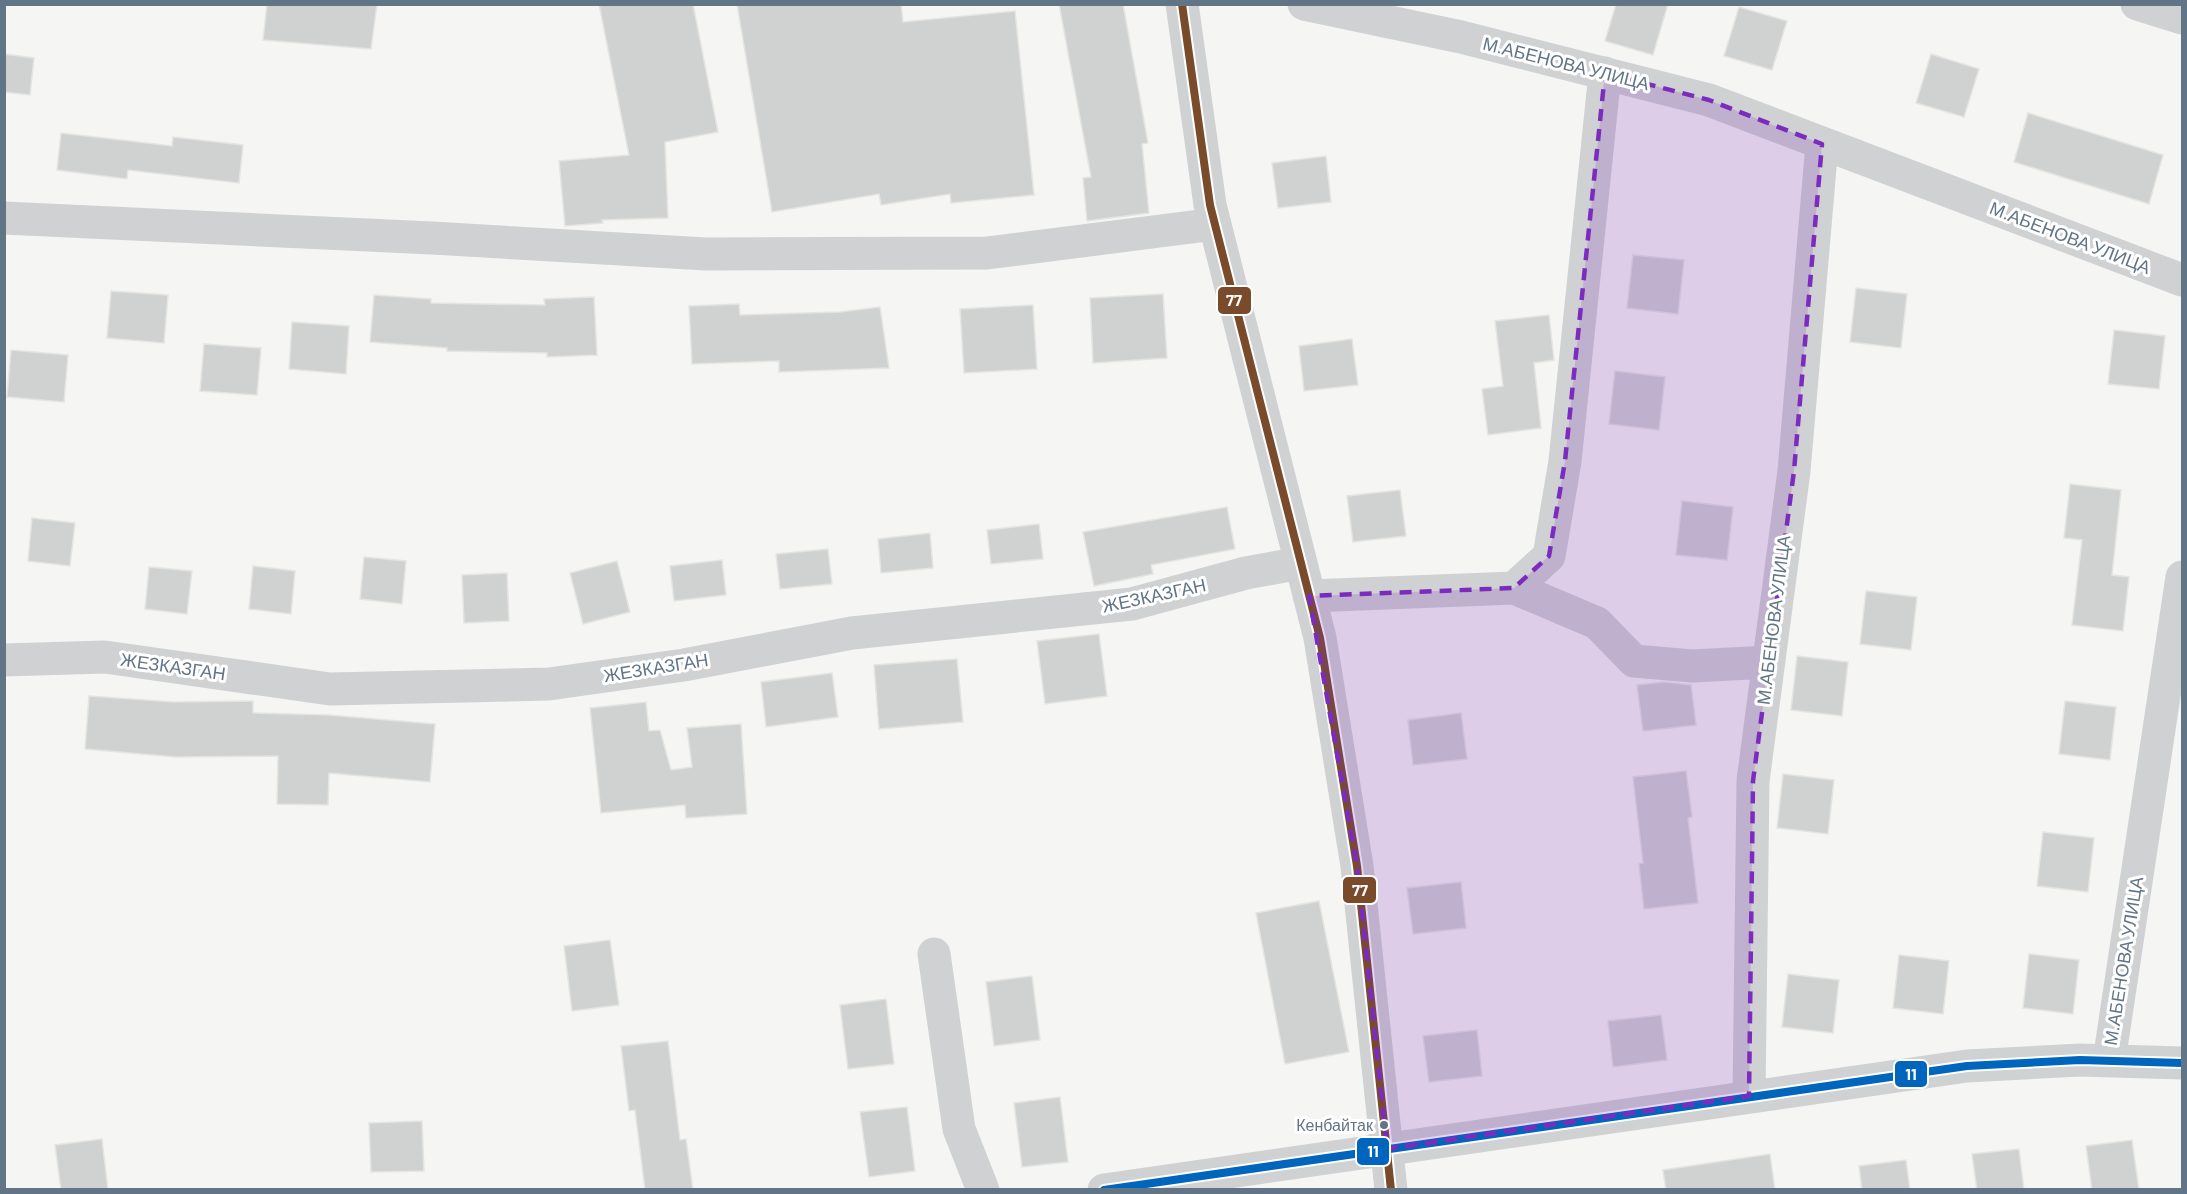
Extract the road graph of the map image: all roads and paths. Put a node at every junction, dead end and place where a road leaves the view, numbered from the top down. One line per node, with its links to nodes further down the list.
1 (1182, 4): 8 (street)
2 (1304, 4): 5 (street, М.АБЕНОВА УЛИЦА)
3 (2137, 4): 4 (street)
4 (2182, 18)
5 (1605, 73): 6 (street, М.АБЕНОВА УЛИЦА); 12 (street)
6 (1822, 144): 9 (street, М.АБЕНОВА УЛИЦА); 15 (street, М.АБЕНОВА УЛИЦА)
7 (4, 218): 8 (street)
8 (1215, 224): 10 (street)
9 (2182, 280)
10 (1301, 563): 13 (street); 14 (street, ЖЕЗКАЗГАН)
11 (2182, 577): 17 (street, М.АБЕНОВА УЛИЦА)
12 (1514, 588): 13 (street); 15 (street)
13 (1309, 596): 20 (street)
14 (4, 660)
15 (1769, 662): 19 (street, М.АБЕНОВА УЛИЦА)
16 (934, 954): 21 (street)
17 (2109, 1061): 18 (street, М.АБЕНОВА УЛИЦА); 19 (street, М.АБЕНОВА УЛИЦА)
18 (2182, 1063)
19 (1749, 1096): 20 (street, М.АБЕНОВА УЛИЦА)
20 (1387, 1149): 22 (street, М.АБЕНОВА УЛИЦА); 23 (street)
21 (983, 1190)
22 (1104, 1190)
23 (1390, 1190)

